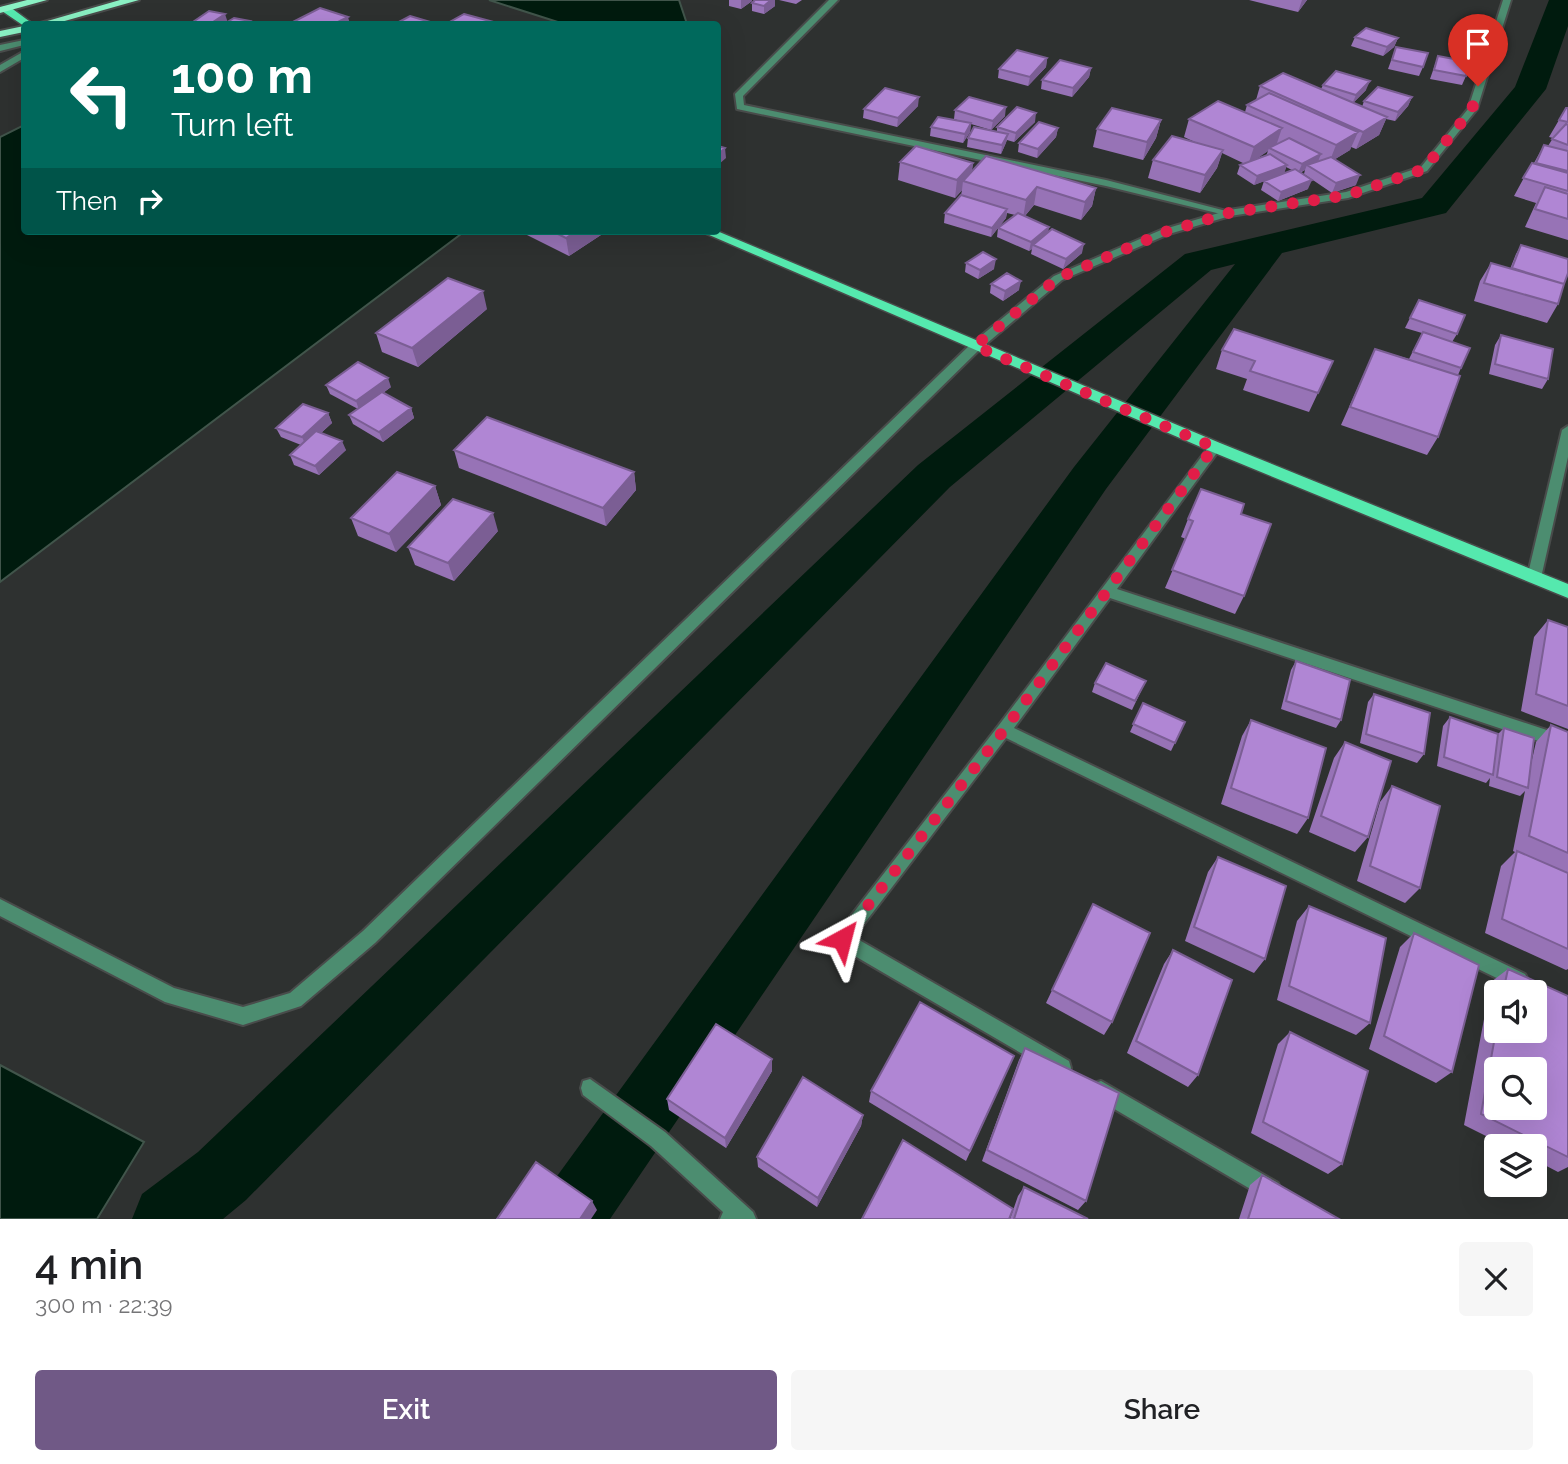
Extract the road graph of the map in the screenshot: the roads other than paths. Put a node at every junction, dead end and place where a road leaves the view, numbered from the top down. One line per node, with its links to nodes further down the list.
1 (41, 0): 5 (highway)
2 (132, 0): 7 (highway)
3 (834, 0): 14 (street)
4 (1507, 0): 14 (street)
5 (3, 10): 6 (main road)
6 (23, 21)
7 (54, 21)
8 (21, 30): 9 (highway)
9 (0, 34)
10 (21, 44): 11 (street)
11 (0, 48)
12 (21, 57): 13 (street)
13 (0, 69)
14 (1229, 213): 16 (street)
15 (715, 235): 16 (main road)
16 (975, 346): 18 (main road); 24 (street)
17 (1568, 430): 19 (street)
18 (1214, 447): 19 (main road); 20 (street)
19 (1534, 578): 21 (main road)
20 (1107, 591): 22 (street); 23 (street)
21 (1568, 591)
22 (1004, 730): 25 (street); 27 (street)
23 (1568, 744)
24 (0, 906)
25 (1520, 980)
26 (590, 1088): 28 (street)
27 (1284, 1198)
28 (737, 1216)

